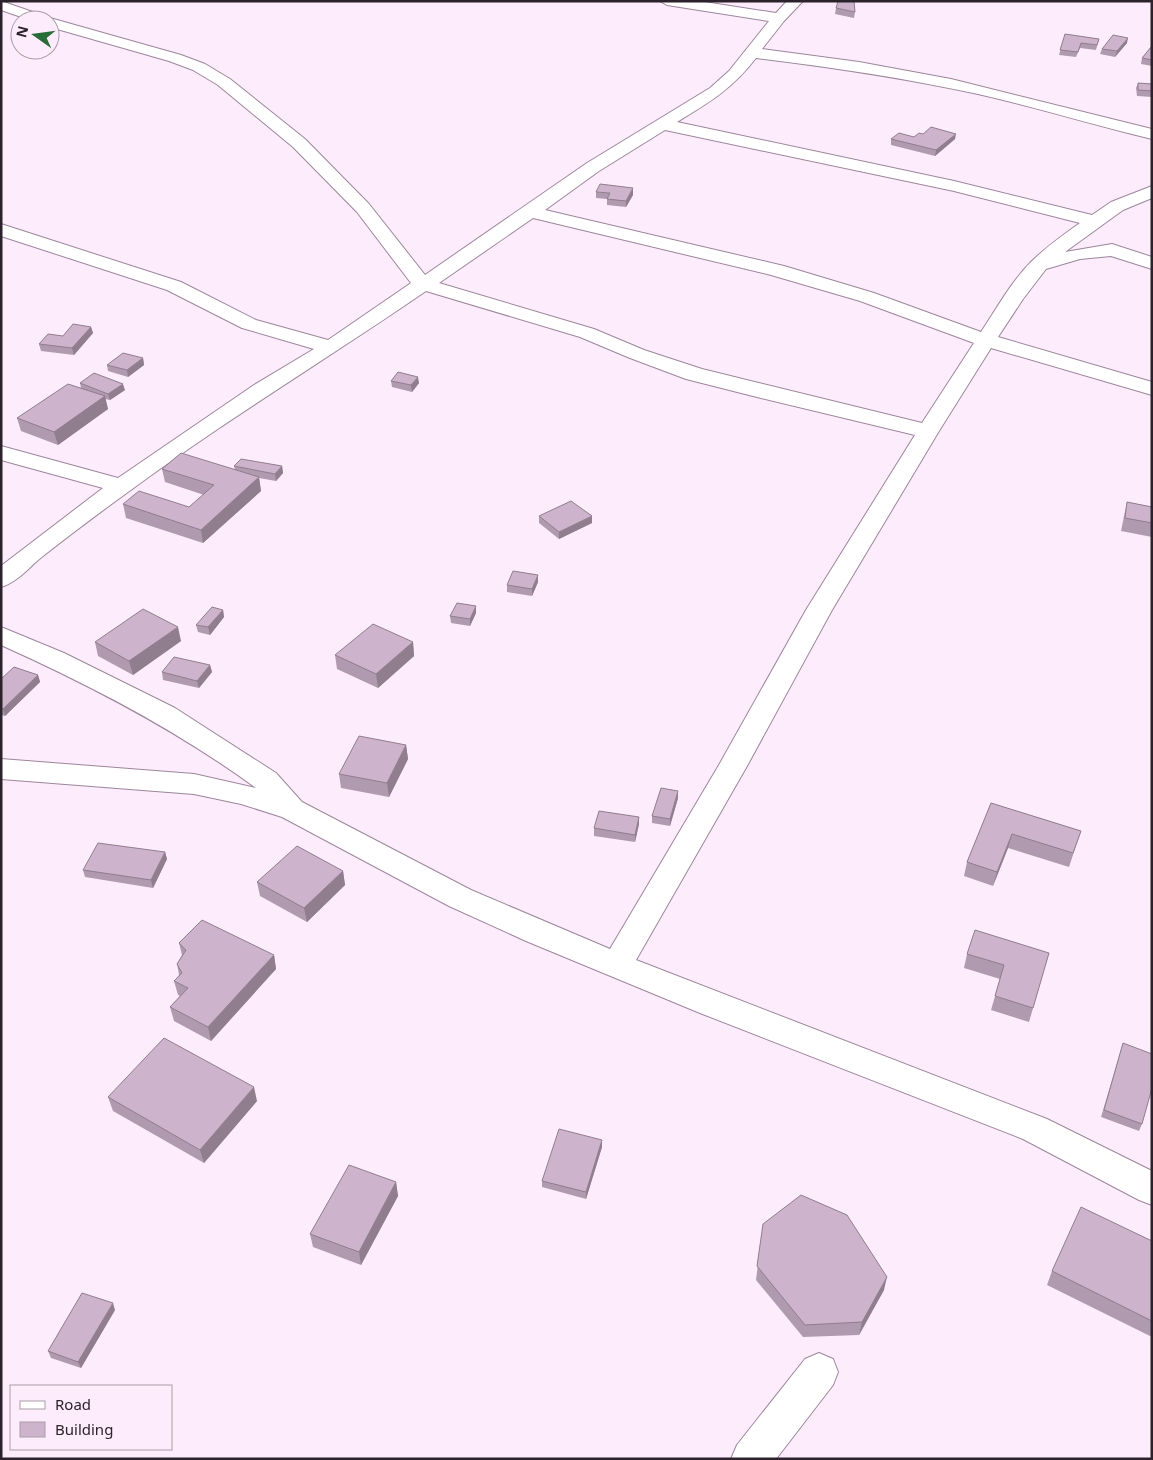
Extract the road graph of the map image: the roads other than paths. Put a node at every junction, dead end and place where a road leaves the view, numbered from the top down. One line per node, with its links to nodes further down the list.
1 (667, 1): 5 (street)
2 (796, 1): 5 (street)
3 (1, 5): 4 (street)
4 (15, 10)
5 (779, 18): 7 (street)
6 (60, 25): 16 (street)
7 (753, 53): 8 (street); 9 (street)
8 (661, 124): 11 (street); 12 (street)
9 (1152, 134)
10 (1152, 191): 12 (street)
11 (530, 212): 16 (street); 17 (street)
12 (1095, 221): 15 (street)
13 (1, 230): 18 (street)
14 (1152, 262): 15 (street)
15 (1037, 267): 17 (street)
16 (422, 284): 18 (street); 20 (street)
17 (985, 340): 19 (street); 20 (street)
18 (331, 347): 22 (street)
19 (1152, 389)
20 (928, 431): 27 (street)
21 (1, 453): 22 (street)
22 (121, 486): 23 (street)
23 (1, 579)
24 (1, 635): 26 (street)
25 (1, 769): 26 (street)
26 (292, 810): 27 (street)
27 (616, 966): 28 (street)
28 (1152, 1189)
29 (819, 1372): 30 (street)
30 (751, 1459)

